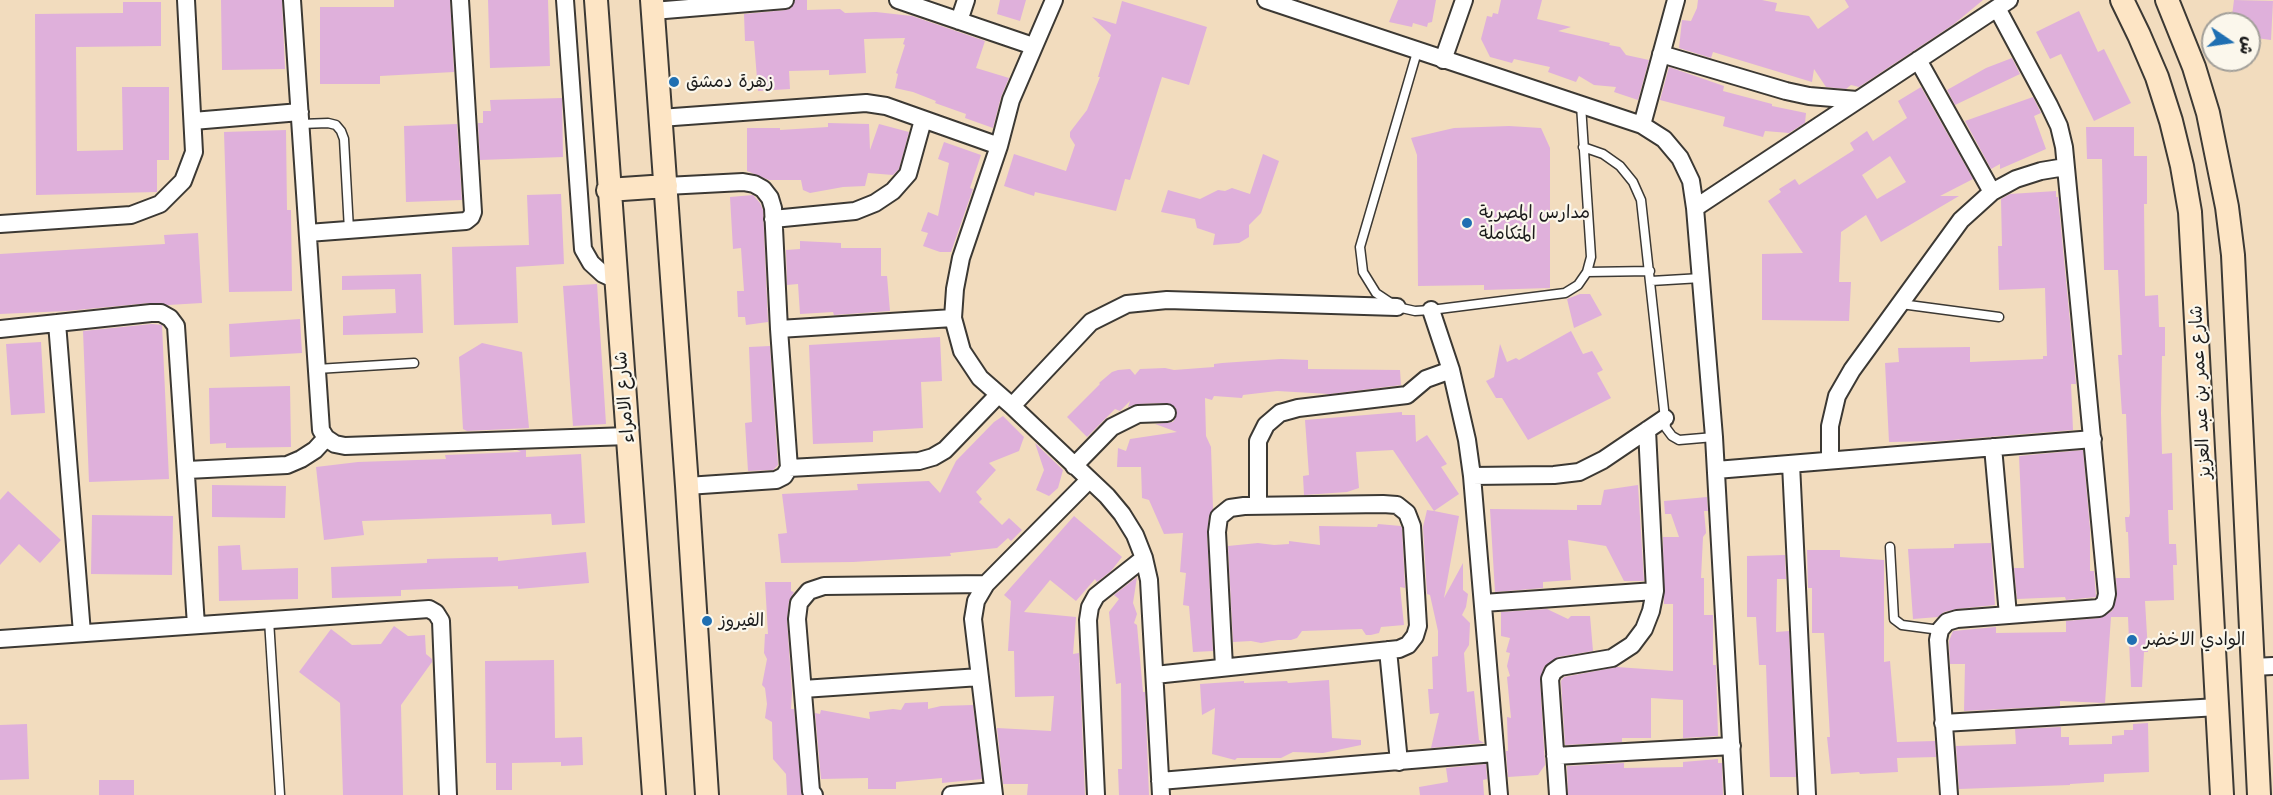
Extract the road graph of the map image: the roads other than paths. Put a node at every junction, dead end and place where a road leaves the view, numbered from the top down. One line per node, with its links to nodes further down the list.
1 (186, 0): 29 (street)
2 (292, 0): 26 (street)
3 (460, 0): 40 (street)
4 (565, 0): 45 (street)
5 (596, 0): 35 (street, شارع الامراء)
6 (785, 0): 15 (street)
7 (898, 0): 18 (street)
8 (966, 0): 18 (street)
9 (1054, 0): 19 (street)
10 (1266, 0): 20 (street)
11 (1464, 0): 22 (street)
12 (1676, 0): 21 (street)
13 (2122, 0): 49 (street, شارع عمر بن عبد العزيز)
14 (2167, 0): 47 (street)
15 (755, 1): 17 (street)
16 (2003, 4): 23 (street); 33 (street)
17 (652, 6): 27 (street)
18 (959, 21): 19 (street)
19 (1033, 46): 31 (street)
20 (1417, 52): 22 (street); 50 (lane)
21 (1661, 54): 24 (street); 30 (street)
22 (1443, 60): 25 (street)
23 (1918, 60): 24 (street); 36 (street)
24 (1857, 100): 37 (street)
25 (1581, 105): 30 (street); 32 (lane)
26 (300, 118): 29 (street); 40 (lane); 41 (street)
27 (660, 118): 28 (street); 34 (street)
28 (923, 120): 31 (street); 38 (street)
29 (193, 121): 39 (street)
30 (1642, 125): 37 (street)
31 (999, 146): 53 (street)
32 (1584, 147): 42 (lane); 43 (lane)
33 (2065, 167): 36 (street); 68 (street)
34 (666, 186): 35 (street); 38 (street); 78 (street)
35 (608, 190): 45 (street, شارع الامراء)
36 (1992, 192): 48 (street)
37 (1695, 208): 44 (street)
38 (773, 219): 56 (street)
39 (0, 224)
40 (349, 230): 41 (street)
41 (308, 233): 58 (street)
42 (1650, 271): 43 (lane); 46 (lane)
43 (1587, 272): 51 (lane)
44 (1701, 278): 46 (lane); 66 (street)
45 (616, 280): 65 (street, شارع الامراء)
46 (1651, 281): 63 (lane)
47 (2235, 303): 49 (street); 93 (street)
48 (1900, 304): 52 (lane); 70 (street)
49 (2196, 304): 97 (street, شارع عمر بن عبد العزيز)
50 (1397, 307): 51 (lane); 61 (street)
51 (1431, 310): 59 (street)
52 (1999, 317)
53 (953, 318): 56 (street); 60 (street)
54 (57, 323): 55 (street); 74 (street); 89 (street)
55 (0, 329)
56 (779, 329): 73 (street)
57 (414, 363): 58 (lane)
58 (317, 369): 67 (street)
59 (1451, 370): 76 (street); 79 (street)
60 (998, 395): 61 (street); 73 (street)
61 (1012, 406): 72 (street)
62 (1167, 413): 72 (street)
63 (1665, 418): 64 (street); 66 (lane)
64 (1647, 430): 76 (street); 83 (street)
65 (628, 436): 67 (street); 108 (street, شارع الامراء)
66 (1714, 437): 75 (street)
67 (326, 438): 74 (street)
68 (2092, 439): 69 (street); 85 (street)
69 (1993, 447): 70 (street); 85 (street)
70 (1830, 460): 71 (street)
71 (1791, 464): 75 (street); 116 (street)
72 (1074, 466): 77 (street)
73 (789, 468): 78 (street)
74 (187, 470): 87 (street)
75 (1716, 470): 99 (street)
76 (1472, 476): 84 (street)
77 (1089, 480): 81 (street); 82 (street)
78 (687, 486): 109 (street)
79 (1258, 506): 91 (street); 92 (street)
80 (1890, 547): 88 (lane)
81 (1144, 558): 94 (street); 112 (street)
82 (986, 584): 95 (street); 96 (street)
83 (1655, 591): 84 (street); 101 (street)
84 (1483, 603): 100 (street)
85 (2008, 615): 88 (street)
86 (269, 620): 87 (street); 106 (lane); 107 (street)
87 (196, 625): 89 (street)
88 (1940, 630): 98 (street)
89 (82, 633): 90 (street)
90 (0, 639)
91 (1388, 650): 92 (street); 102 (street)
92 (1224, 667): 94 (street)
93 (2263, 667): 119 (street)
94 (1155, 675): 104 (street)
95 (980, 677): 96 (street); 105 (street)
96 (803, 688): 110 (street)
97 (2218, 707): 98 (street); 103 (street, شارع عمر بن عبد العزيز)
98 (1943, 723): 117 (street)
99 (1732, 746): 101 (street); 115 (street)
100 (1495, 753): 102 (street); 113 (street)
101 (1555, 756): 114 (street)
102 (1399, 762): 104 (street)
103 (2222, 785): 118 (street)
104 (1161, 788)
105 (994, 793): 111 (street)
106 (280, 795)
107 (448, 795)
108 (654, 795)
109 (707, 795)
110 (814, 795)
111 (951, 795)
112 (1096, 795)
113 (1499, 795)
114 (1558, 795)
115 (1734, 795)
116 (1808, 795)
117 (1948, 795)
118 (2207, 795)
119 (2259, 795)

